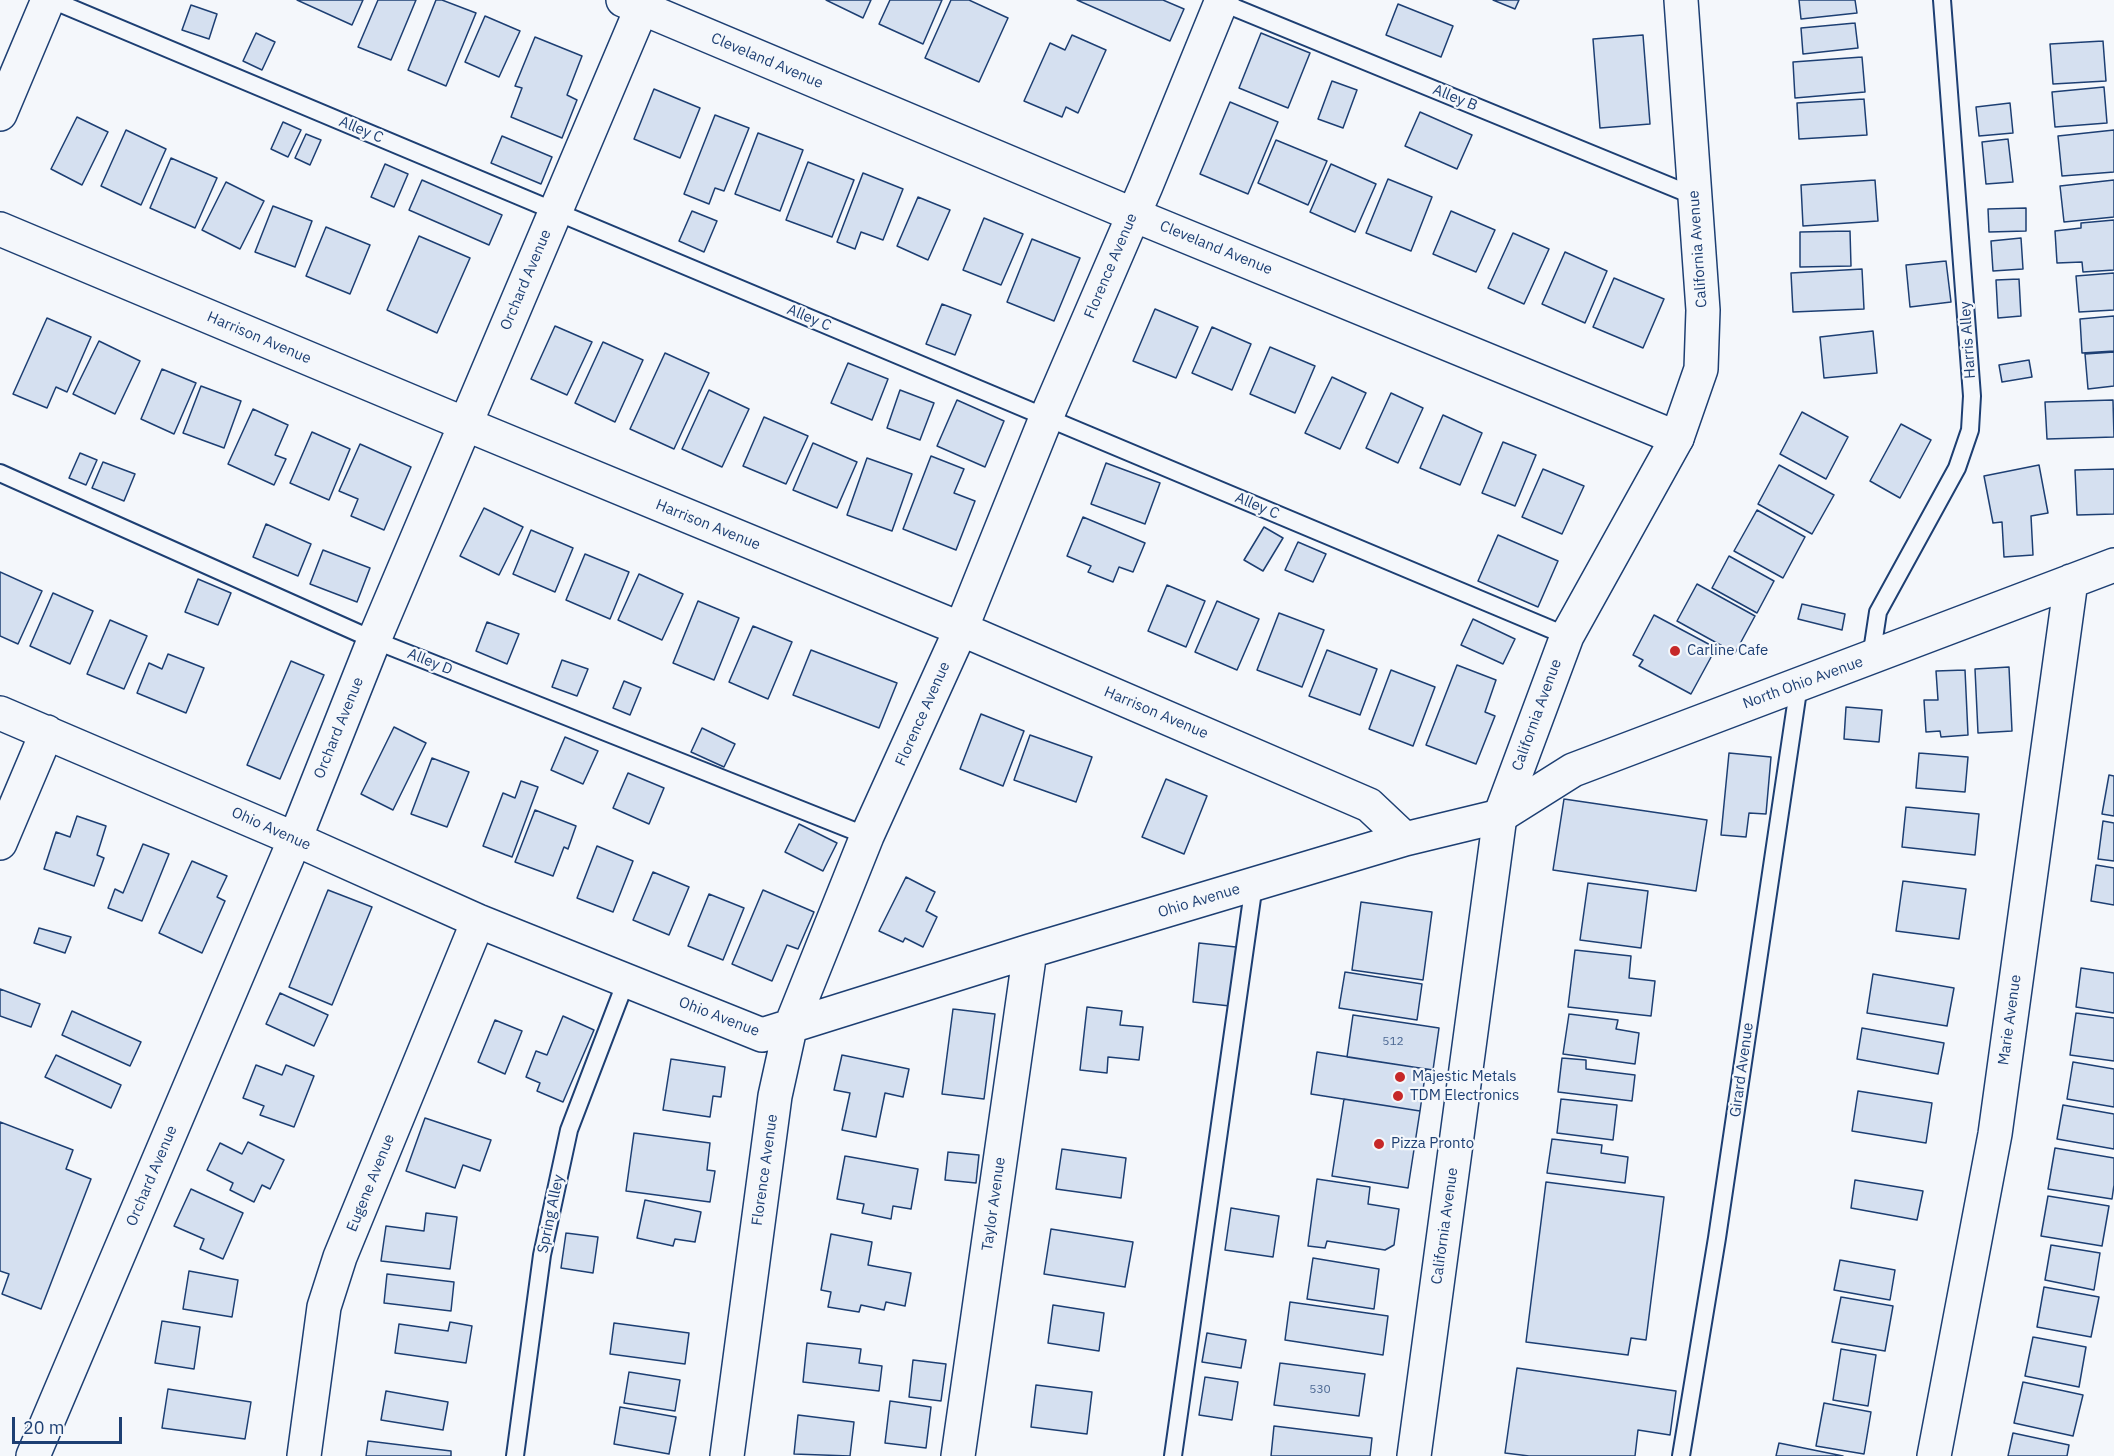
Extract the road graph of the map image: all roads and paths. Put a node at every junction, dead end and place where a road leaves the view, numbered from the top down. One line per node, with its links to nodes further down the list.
1 (50, 0): 6 (main road); 8 (lane, Alley C)
2 (1681, 0): 7 (main road, California Avenue)
3 (1941, 0): 20 (lane, Harris Alley)
4 (1219, 1): 7 (lane, Alley B); 9 (main road, Florence Avenue)
5 (637, 3): 8 (main road, Orchard Avenue); 9 (main road, Cleveland Avenue)
6 (0, 114)
7 (1694, 196): 13 (main road, California Avenue)
8 (555, 212): 11 (lane, Alley C); 12 (main road, Orchard Avenue)
9 (1134, 214): 11 (main road, Florence Avenue); 13 (main road, Cleveland Avenue)
10 (0, 229): 12 (main road, Harrison Avenue)
11 (1046, 418): 17 (main road, Florence Avenue); 18 (lane, Alley C)
12 (465, 424): 17 (main road, Harrison Avenue); 19 (main road, Orchard Avenue)
13 (1677, 438): 18 (main road, California Avenue)
14 (0, 473): 19 (lane, Alley D)
15 (2114, 564): 16 (main road, North Ohio Avenue)
16 (2071, 581): 20 (main road, North Ohio Avenue); 42 (main road, Marie Avenue)
17 (961, 629): 25 (main road, Florence Avenue); 27 (main road, Harrison Avenue)
18 (1567, 636): 24 (main road, California Avenue)
19 (374, 640): 25 (lane, Alley D); 26 (main road, Orchard Avenue)
20 (1871, 658): 21 (main road, North Ohio Avenue)
21 (1799, 684): 24 (main road, North Ohio Avenue); 41 (lane, Girard Avenue)
22 (0, 713): 23 (main road, Ohio Avenue)
23 (47, 732): 26 (main road, Ohio Avenue); 28 (main road)
24 (1500, 816): 27 (main road, Ohio Avenue); 40 (main road, California Avenue)
25 (867, 836): 33 (main road, Florence Avenue)
26 (295, 839): 30 (main road, Ohio Avenue); 34 (main road, Orchard Avenue)
27 (1405, 839): 29 (main road, Ohio Avenue)
28 (0, 843)
29 (1254, 884): 31 (main road, Ohio Avenue); 39 (lane)
30 (478, 921): 32 (main road, Ohio Avenue); 35 (main road, Eugene Avenue)
31 (1030, 951): 33 (main road, Ohio Avenue); 38 (main road, Taylor Avenue)
32 (626, 981): 33 (main road, Ohio Avenue); 36 (lane, Spring Alley)
33 (790, 1028): 37 (main road, Florence Avenue)
34 (33, 1456)
35 (304, 1456)
36 (515, 1456)
37 (727, 1456)
38 (958, 1456)
39 (1173, 1456)
40 (1414, 1456)
41 (1681, 1456)
42 (1934, 1456)

